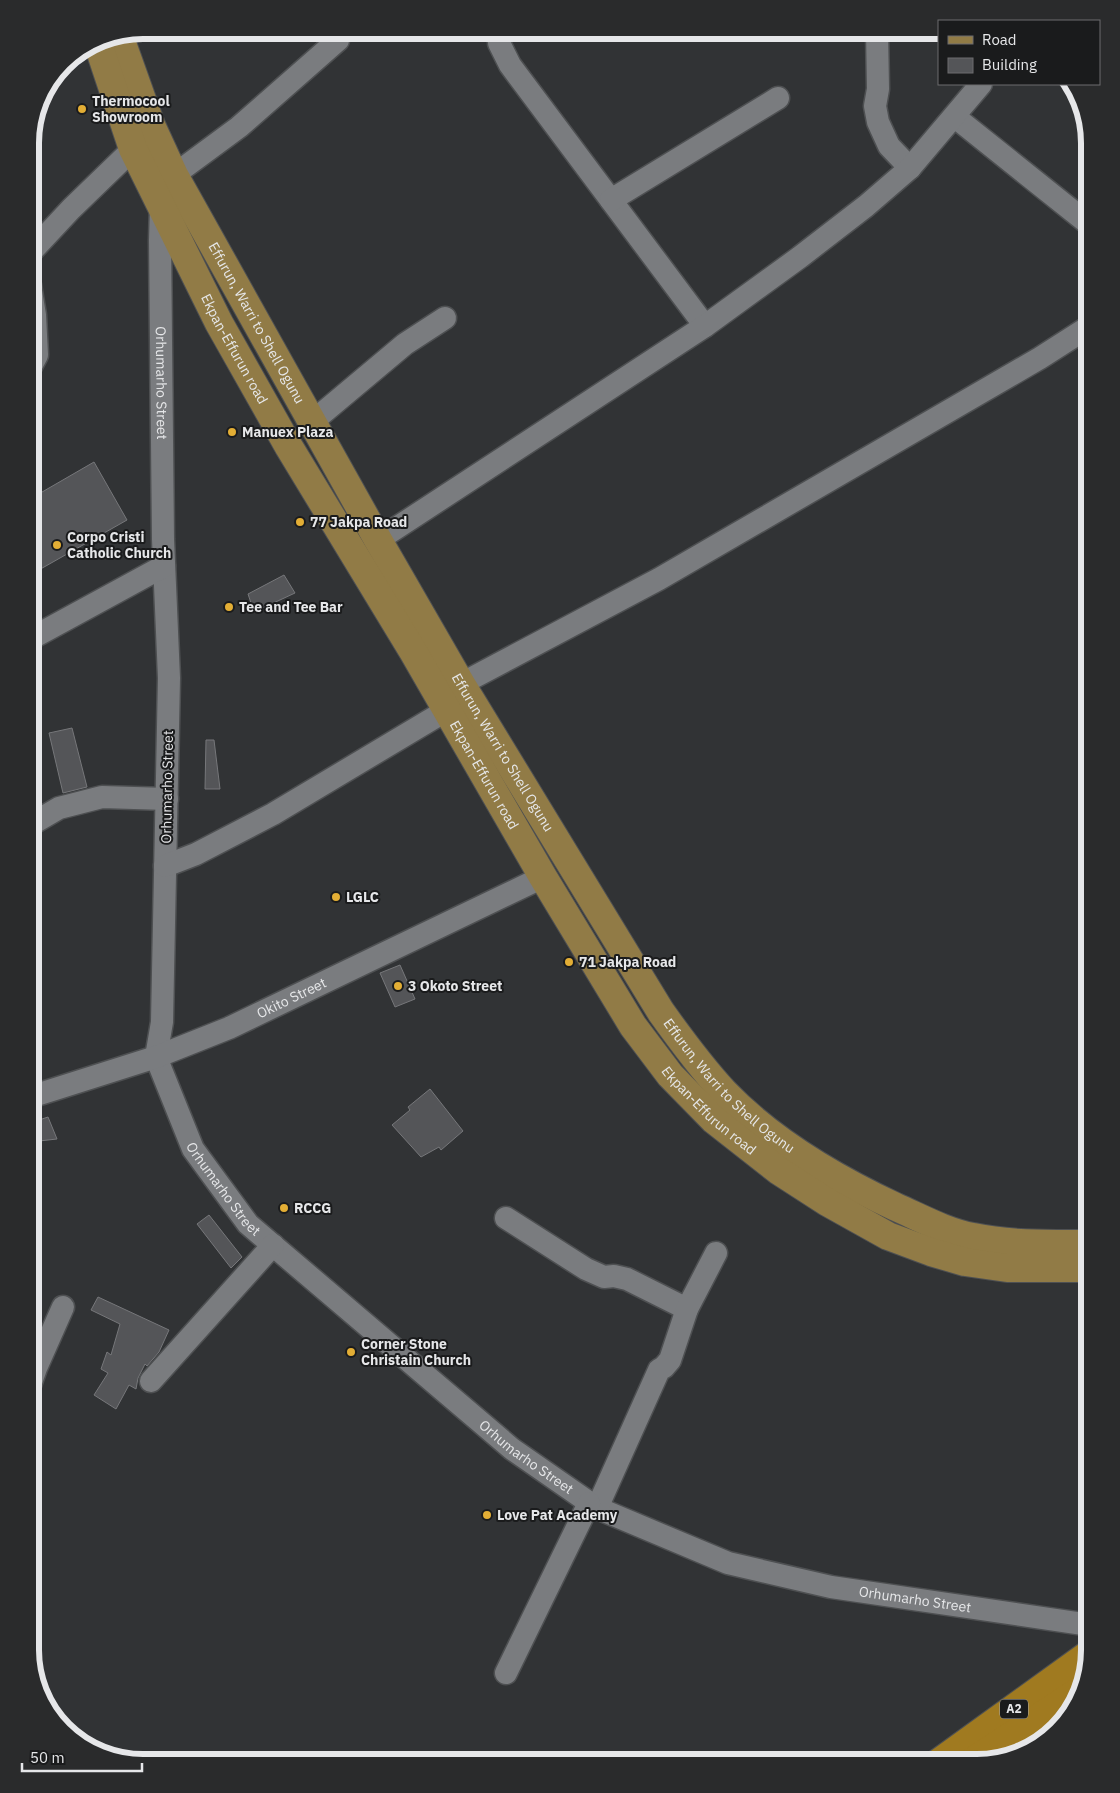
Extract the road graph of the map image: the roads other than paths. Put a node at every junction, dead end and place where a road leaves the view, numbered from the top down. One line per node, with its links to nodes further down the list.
1 (499, 39): 12 (street)
2 (877, 39): 10 (street)
3 (338, 40): 11 (street)
4 (121, 41): 11 (main road, Effurun, Warri to Shell Ogunu)
5 (100, 49): 9 (main road, Ekpan-Effurun road)
6 (981, 85): 8 (street)
7 (778, 98): 12 (street)
8 (954, 117): 10 (street); 14 (street)
9 (133, 149): 13 (main road, Ekpan-Effurun road); 15 (street)
10 (910, 168): 17 (street)
11 (174, 175): 19 (main road, Effurun, Warri to Shell Ogunu)
12 (611, 200): 17 (street)
13 (161, 205): 21 (street, Orhumarho Street); 24 (main road, Ekpan-Effurun road)
14 (1081, 218)
15 (39, 244)
16 (445, 318): 19 (street)
17 (705, 326): 20 (street)
18 (1081, 332): 23 (street)
19 (312, 422): 20 (main road, Effurun, Warri to Shell Ogunu)
20 (378, 540): 23 (main road, Effurun, Warri to Shell Ogunu)
21 (164, 566): 22 (street); 25 (street, Orhumarho Street)
22 (39, 633)
23 (461, 684): 29 (main road, Effurun, Warri to Shell Ogunu)
24 (447, 710): 27 (street); 28 (main road, Ekpan-Effurun road)
25 (167, 799): 26 (street); 27 (street, Orhumarho Street)
26 (39, 820)
27 (165, 866): 31 (street, Orhumarho Street)
28 (543, 877): 30 (main road, Ekpan-Effurun road); 31 (street, Okito Street)
29 (661, 1012): 30 (main road); 34 (main road, Effurun, Warri to Shell Ogunu)
30 (633, 1026): 37 (main road, Ekpan-Effurun road)
31 (156, 1057): 32 (street, Okito Street); 35 (street, Orhumarho Street)
32 (39, 1093)
33 (506, 1218): 39 (street)
34 (1081, 1244)
35 (273, 1245): 41 (street); 42 (street, Orhumarho Street)
36 (716, 1253): 39 (street)
37 (1081, 1268)
38 (63, 1308): 40 (street)
39 (687, 1309): 42 (street)
40 (39, 1361)
41 (152, 1381)
42 (593, 1505): 43 (street, Orhumarho Street); 45 (street)
43 (1081, 1624)
44 (1080, 1660): 47 (highway, A2)
45 (506, 1673)
46 (1069, 1697): 48 (highway, A2)
47 (950, 1754)
48 (984, 1754)

